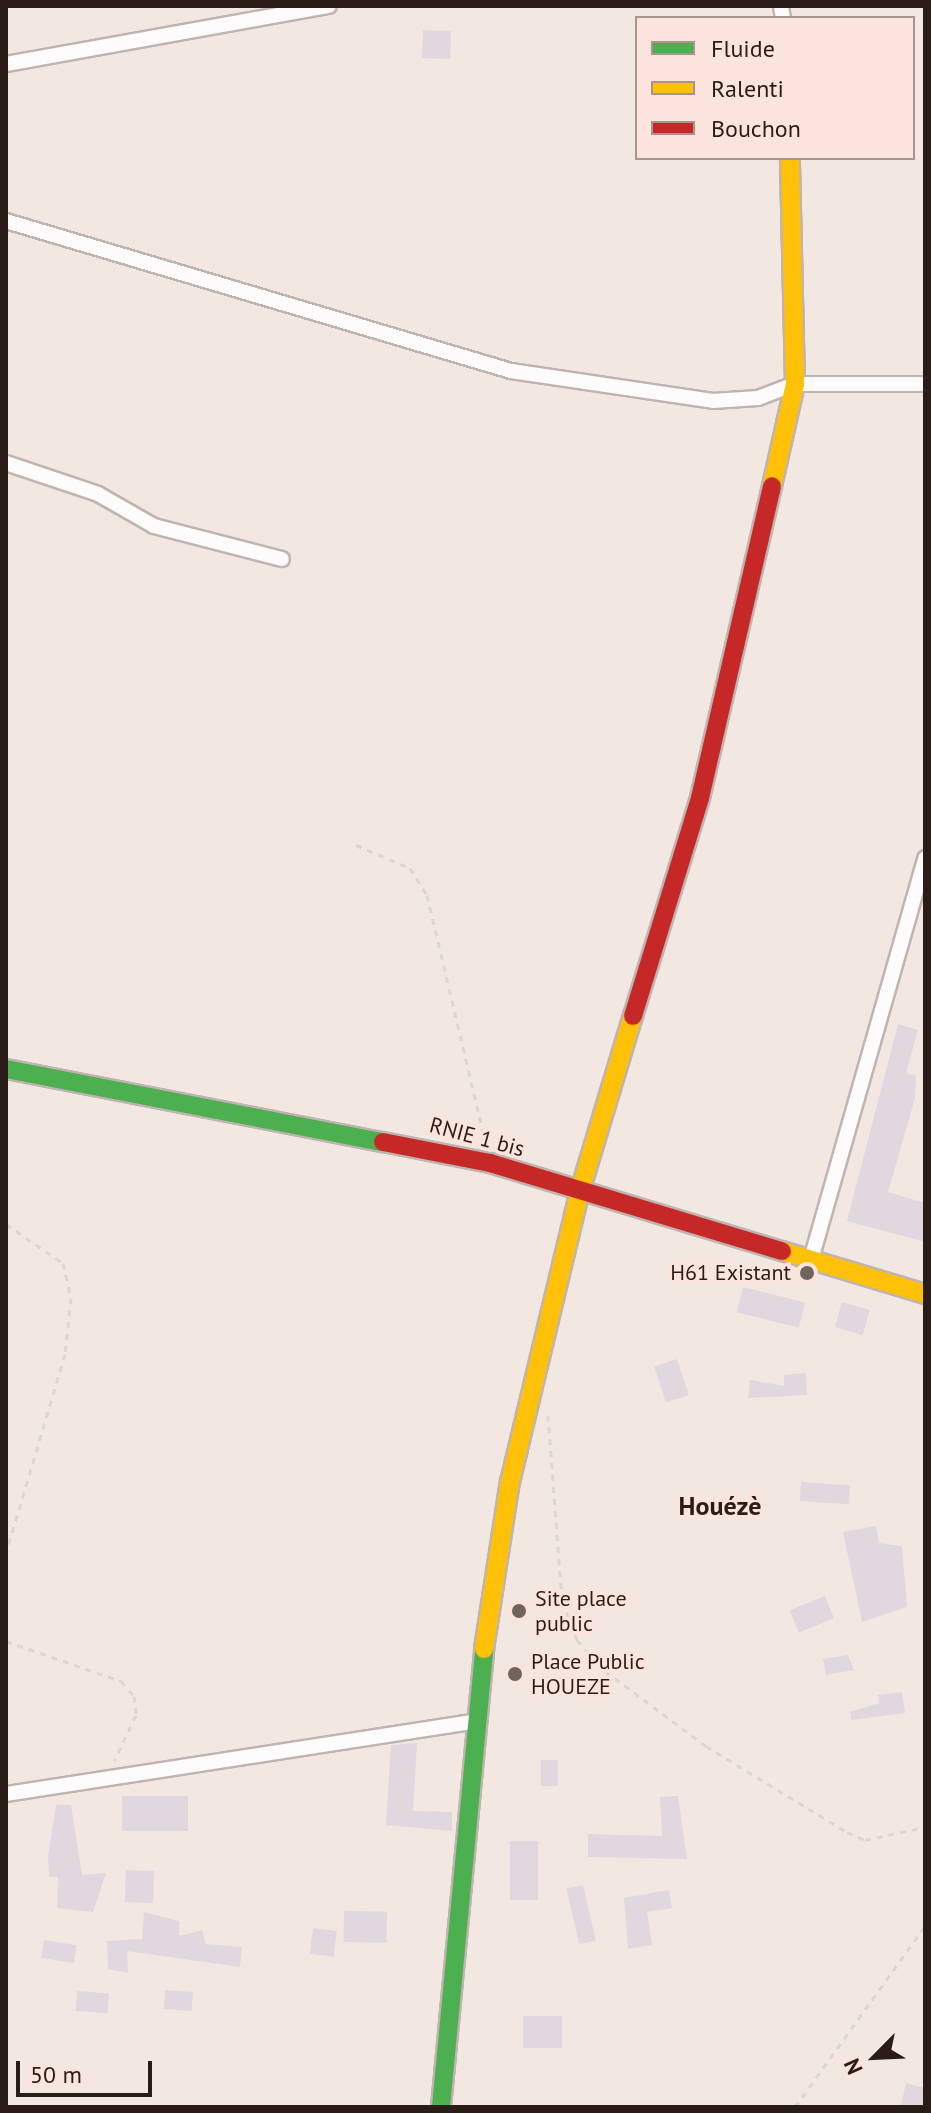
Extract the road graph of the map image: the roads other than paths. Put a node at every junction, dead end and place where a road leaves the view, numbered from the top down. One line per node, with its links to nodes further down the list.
1 (329, 6): 2 (street)
2 (6, 64)
3 (790, 160): 5 (street)
4 (6, 221): 5 (street)
5 (795, 384): 6 (street); 11 (street)
6 (925, 384)
7 (6, 463): 8 (street)
8 (282, 559)
9 (925, 858): 12 (street)
10 (6, 1069): 11 (street, RNIE 1 bis)
11 (580, 1191): 12 (street, RNIE 1 bis); 14 (street)
12 (810, 1263): 13 (street, RNIE 1 bis)
13 (925, 1294)
14 (478, 1721): 15 (street); 16 (street)
15 (6, 1794)
16 (441, 2107)

